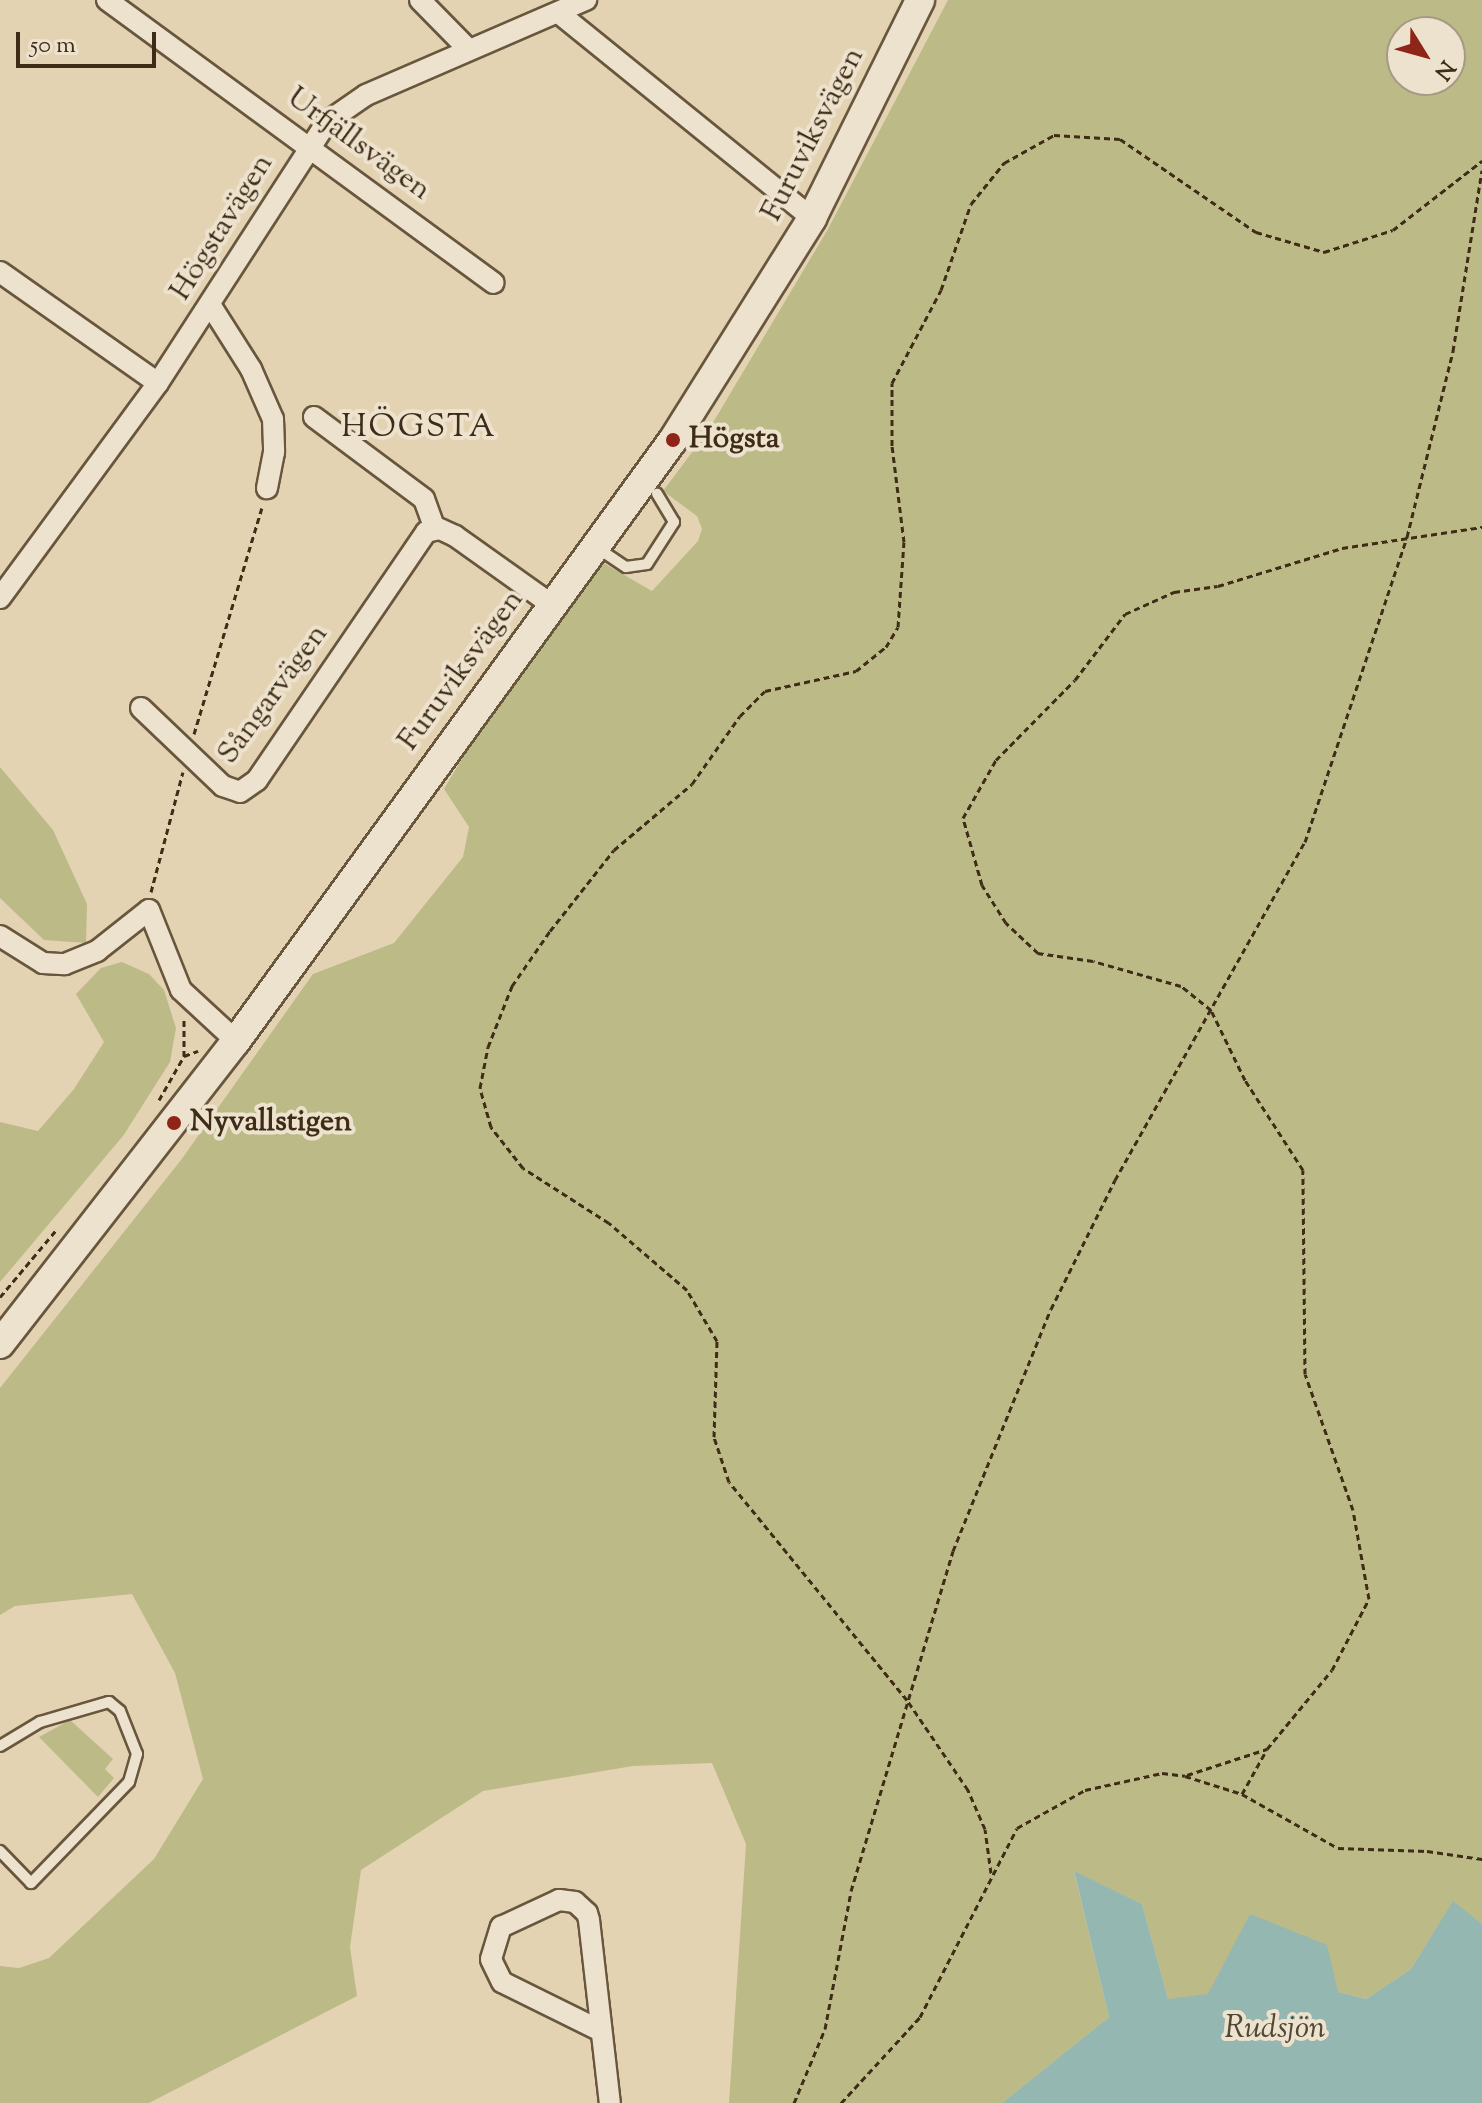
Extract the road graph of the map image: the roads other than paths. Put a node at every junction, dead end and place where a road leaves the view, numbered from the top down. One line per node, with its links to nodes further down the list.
1 (107, 0): 7 (street, Urfjällsvägen)
2 (420, 0): 6 (street)
3 (586, 0): 5 (street, Högstavägen)
4 (920, 0): 8 (main road, Furuviksvägen)
5 (560, 14): 6 (street, Högstavägen); 8 (street)
6 (467, 48): 7 (street, Högstavägen)
7 (309, 146): 10 (street, Urfjällsvägen); 11 (street, Högstavägen)
8 (812, 218): 17 (main road, Furuviksvägen)
9 (0, 272): 12 (street)
10 (494, 283)
11 (211, 306): 12 (street, Högstavägen); 14 (street)
12 (158, 383): 18 (street, Högstavägen)
13 (314, 417): 16 (street)
14 (267, 488)
15 (657, 494): 17 (lane)
16 (435, 529): 19 (street); 20 (street, Sångarvägen)
17 (595, 546): 19 (main road, Furuviksvägen)
18 (0, 598)
19 (552, 605): 22 (main road, Furuviksvägen)
20 (141, 708)
21 (0, 936): 22 (street)
22 (236, 1041): 23 (main road, Furuviksvägen)
23 (0, 1344)
24 (0, 1746): 25 (lane)
25 (0, 1851)
26 (601, 2031): 26 (street); 27 (street)
27 (610, 2103)

